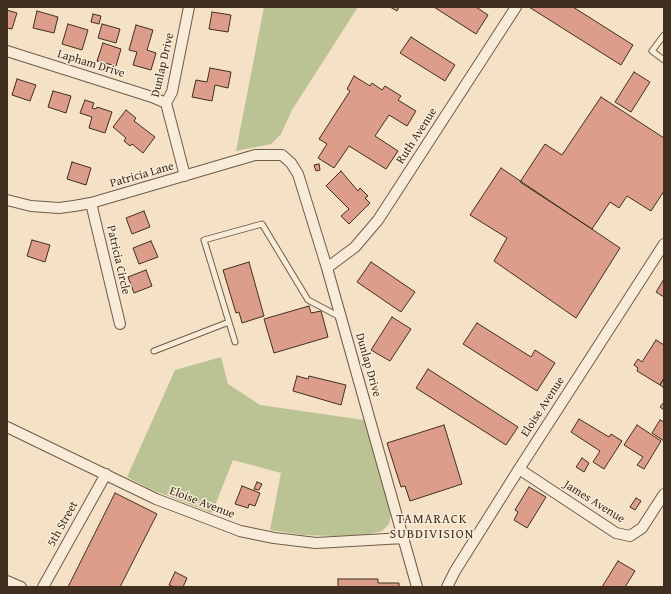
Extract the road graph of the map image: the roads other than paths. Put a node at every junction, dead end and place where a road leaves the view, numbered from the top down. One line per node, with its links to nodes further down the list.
1 (189, 7): 6 (street, Dunlap Drive)
2 (516, 7): 12 (street, Ruth Avenue)
3 (664, 35): 5 (lane)
4 (7, 52): 6 (street, Lapham Drive)
5 (664, 60)
6 (166, 103): 8 (street, Dunlap Drive)
7 (282, 155): 8 (street, Patricia Lane); 12 (street, Dunlap Drive)
8 (185, 176): 10 (street, Patricia Lane)
9 (7, 200): 10 (street, Patricia Lane)
10 (91, 203): 15 (street, Patricia Circle)
11 (664, 244): 19 (street, Eloise Avenue)
12 (327, 268): 13 (street, Dunlap Drive)
13 (341, 317): 14 (lane); 22 (street, Dunlap Drive)
14 (229, 322): 16 (lane); 17 (lane)
15 (120, 324)
16 (235, 342)
17 (154, 351)
18 (7, 427): 20 (street, Eloise Avenue)
19 (519, 469): 21 (street, James Avenue); 27 (street, Eloise Avenue)
20 (106, 474): 22 (street, Eloise Avenue); 25 (street, 5th Street)
21 (664, 494)
22 (404, 538): 26 (street, Dunlap Drive)
23 (7, 581): 24 (street)
24 (22, 587)
25 (43, 587)
26 (418, 587)
27 (447, 587)

